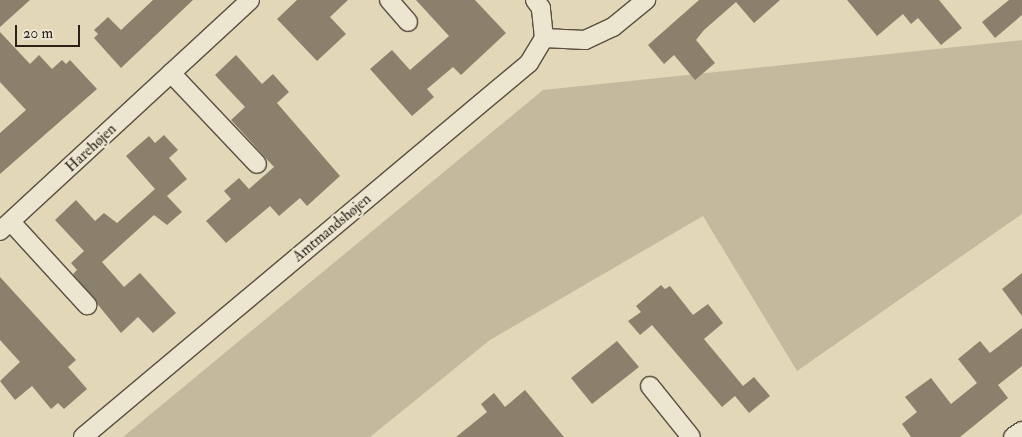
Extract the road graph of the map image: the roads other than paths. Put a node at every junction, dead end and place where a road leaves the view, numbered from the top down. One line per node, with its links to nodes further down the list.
1 (250, 0): 7 (street, Harehøjen)
2 (389, 0): 5 (street)
3 (535, 0): 6 (street)
4 (646, 0): 6 (street)
5 (408, 22)
6 (544, 38): 12 (street, Amtmandshøjen)
7 (171, 73): 8 (street); 9 (street, Harehøjen)
8 (257, 164)
9 (5, 227): 10 (street, Harehøjen)
10 (87, 305)
11 (650, 386): 13 (street)
12 (83, 437)
13 (691, 437)

